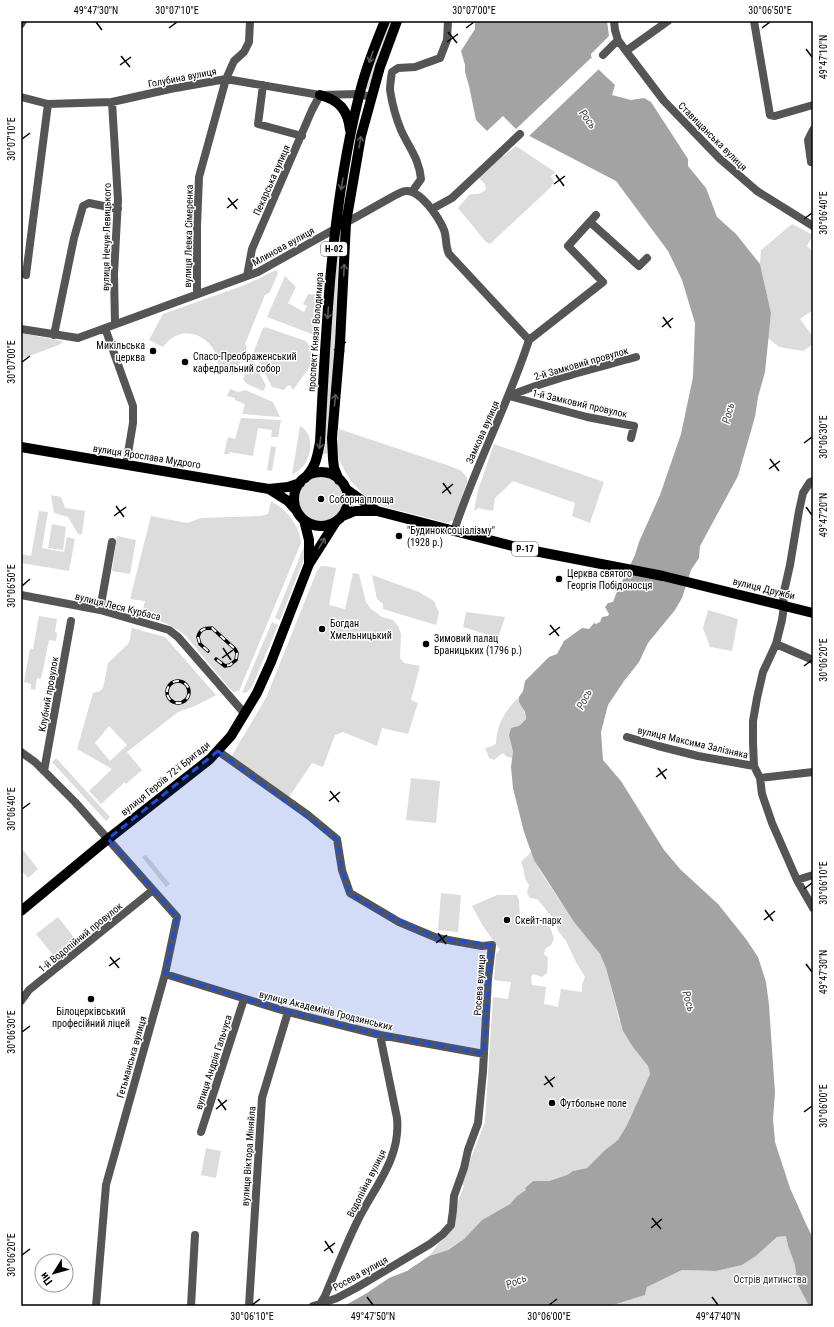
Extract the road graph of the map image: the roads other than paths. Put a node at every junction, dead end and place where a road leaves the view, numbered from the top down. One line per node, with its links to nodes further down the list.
1 (23, 21): 9 (street)
2 (250, 21): 13 (street, вулиця Левка Сімеренка)
3 (384, 21): 15 (main road, проспект Князя Володимира / Н-02, one-way to 15)
4 (397, 21): 18 (main road, Н-02)
5 (448, 21): 27 (street)
6 (614, 21): 10 (street)
7 (668, 21): 11 (street)
8 (754, 21): 21 (street)
9 (21, 24)
10 (618, 40): 11 (street, Ставищанська вулиця); 12 (street)
11 (626, 52): 31 (street, Ставищанська вулиця)
12 (603, 55)
13 (226, 79): 14 (street, Голубина вулиця); 19 (street, Голубина вулиця); 36 (street, вулиця Левка Сімеренка)
14 (263, 85): 16 (street, Голубина вулиця); 25 (street)
15 (359, 94): 16 (street, Голубина вулиця); 18 (street, Голубина вулиця); 24 (main road, проспект Князя Володимира / Н-02)
16 (320, 95): 24 (main road); 25 (street, Пекарська вулиця)
17 (21, 96): 20 (street, Голубина вулиця)
18 (371, 97): 30 (main road, Н-02, one-way to 18)
19 (112, 102): 20 (street, Голубина вулиця); 28 (street, вулиця Нечуя-Левицького)
20 (48, 104): 34 (street)
21 (813, 105)
22 (813, 130): 26 (street)
23 (520, 134): 29 (street)
24 (350, 135): 32 (main road, проспект Князя Володимира / Н-02, one-way to 32)
25 (302, 136): 35 (street, Пекарська вулиця)
26 (811, 162)
27 (412, 192): 29 (street); 30 (street, Млинова вулиця)
28 (118, 209): 37 (street, вулиця Нечуя-Левицького); 40 (street)
29 (432, 209): 41 (street)
30 (346, 223): 32 (street, Млинова вулиця); 48 (main road, Н-02, one-way to 30)
31 (813, 226)
32 (335, 229): 35 (street, Млинова вулиця); 47 (main road, проспект Князя Володимира / Н-02, one-way to 47)
33 (647, 258): 41 (street)
34 (26, 275)
35 (247, 276): 36 (street, Млинова вулиця)
36 (197, 294): 37 (street, Млинова вулиця)
37 (115, 324): 38 (street, Млинова вулиця)
38 (105, 328): 40 (street, Млинова вулиця); 46 (street)
39 (21, 329): 40 (street, Млинова вулиця)
40 (54, 335)
41 (529, 340): 43 (street, Замкова вулиця)
42 (636, 357): 43 (street, 2-й Замковий провулок)
43 (509, 396): 44 (street, 1-й Замковий провулок); 56 (street, Замкова вулиця)
44 (631, 438)
45 (21, 447): 46 (main road, вулиця Ярослава Мудрого)
46 (126, 465): 50 (main road, вулиця Ярослава Мудрого)
47 (302, 480): 48 (main road); 50 (main road, вулиця Ярослава Мудрого); 52 (main road)
48 (339, 480): 51 (main road, Н-02)
49 (813, 481): 60 (street)
50 (269, 489): 52 (main road, вулиця Ярослава Мудрого)
51 (346, 490): 53 (main road, Р-17); 55 (main road)
52 (297, 511): 54 (main road)
53 (377, 511): 55 (main road, Р-17); 56 (main road, Р-17)
54 (304, 520): 55 (main road); 58 (main road, вулиця Героїв 72-ї Бригади)
55 (339, 520): 58 (main road, вулиця Героїв 72-ї Бригади, one-way to 55)
56 (454, 531): 60 (main road, вулиця Дружби / Р-17)
57 (112, 542): 61 (street)
58 (309, 564): 66 (main road, вулиця Героїв 72-ї Бригади)
59 (21, 595): 61 (street, вулиця Леся Курбаса)
60 (784, 606): 62 (main road, вулиця Дружби / Р-17); 64 (street)
61 (100, 610): 66 (street, вулиця Леся Курбаса)
62 (813, 613)
63 (71, 621): 71 (street, Клубний провулок)
64 (776, 644): 65 (street); 70 (street)
65 (813, 660)
66 (245, 714): 68 (main road, вулиця Героїв 72-ї Бригади)
67 (627, 737): 70 (street, вулиця Максима Залізняка)
68 (218, 751): 74 (main road, вулиця Героїв 72-ї Бригади); 85 (street, Росева вулиця)
69 (21, 752): 71 (street, Гетьманська вулиця)
70 (754, 766): 73 (street)
71 (44, 770): 74 (street, Гетьманська вулиця)
72 (813, 772): 73 (street)
73 (760, 778): 76 (street)
74 (108, 840): 77 (street, Гетьманська вулиця); 79 (main road, вулиця Героїв 72-ї Бригади)
75 (813, 875): 76 (street)
76 (797, 880): 78 (street)
77 (153, 890): 80 (street, Гетьманська вулиця); 82 (street, 1-й Водопійний провулок)
78 (813, 908)
79 (21, 911)
80 (165, 974): 81 (street, вулиця Академіків Гродзинських); 89 (street, Гетьманська вулиця)
81 (244, 999): 83 (street, вулиця Академіків Гродзинських); 86 (street, вулиця Андрія Гальчуса)
82 (21, 1001)
83 (288, 1012): 84 (street, вулиця Академіків Гродзинських); 91 (street, вулиця Віктора Міняйла)
84 (380, 1035): 85 (street, вулиця Академіків Гродзинських); 88 (street, Водопійна вулиця)
85 (484, 1054): 88 (street, Росева вулиця)
86 (201, 1132)
87 (195, 1235): 90 (street)
88 (317, 1305)
89 (96, 1306)
90 (191, 1306)
91 (249, 1306)

